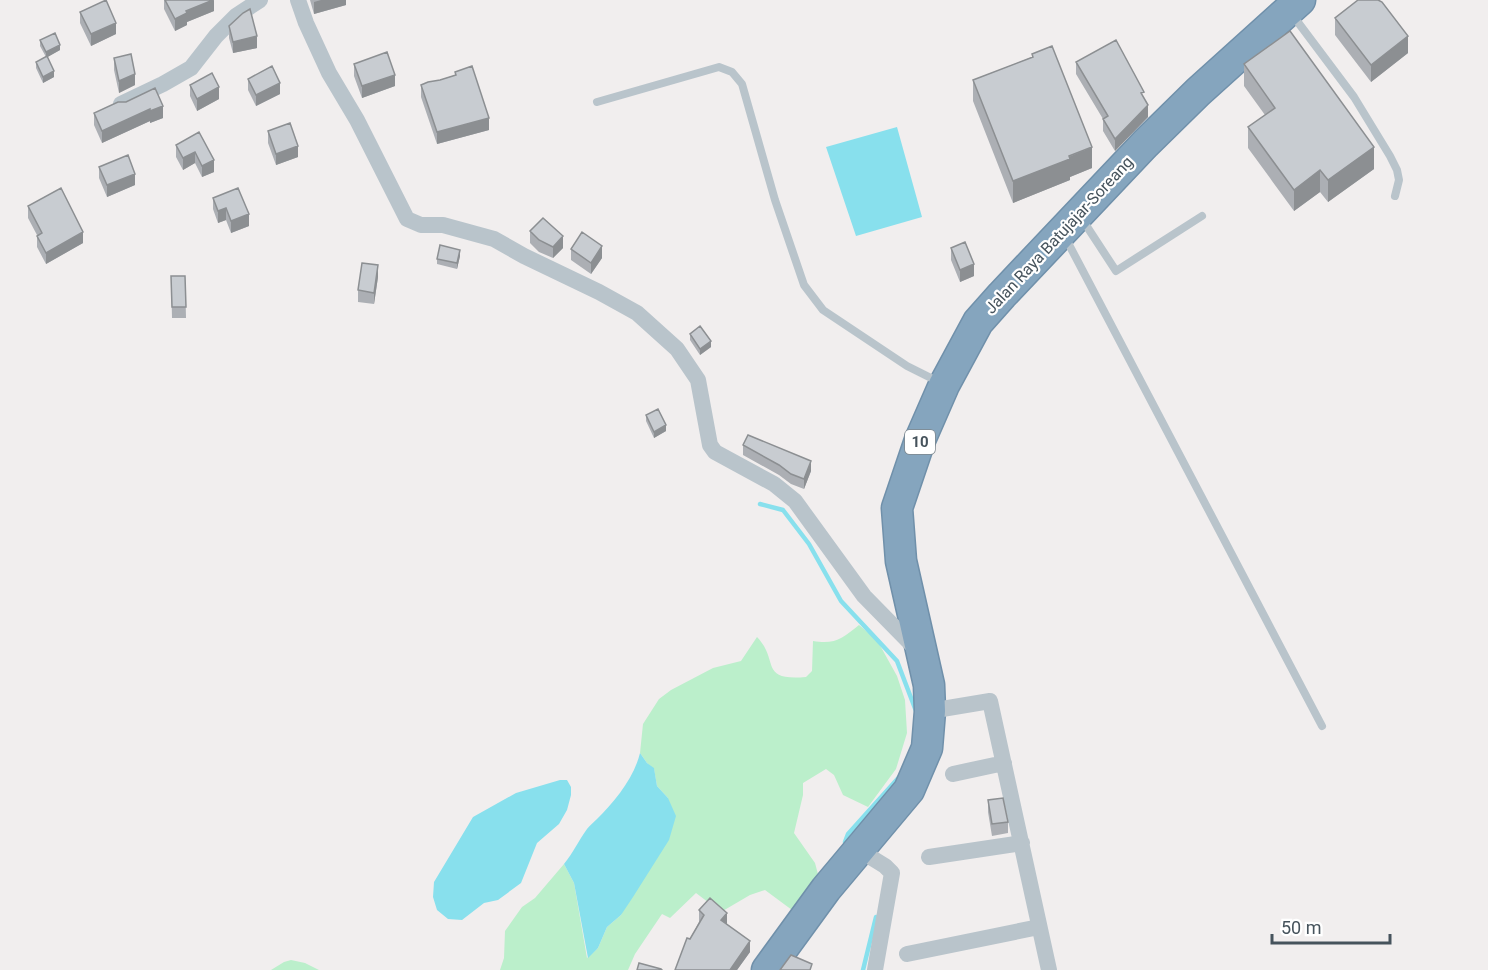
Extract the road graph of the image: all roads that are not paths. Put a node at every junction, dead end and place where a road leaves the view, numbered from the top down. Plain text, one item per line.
1 (260, 0) edge
2 (298, 0) edge
3 (1295, 5) edge
4 (597, 102) dead end
5 (121, 104) edge
6 (1395, 195) dead end
7 (1202, 216) dead end
8 (1070, 223) junction
9 (944, 385) junction
10 (922, 655) junction
11 (930, 711) junction
12 (1322, 726) dead end
13 (1004, 763) junction
14 (953, 774) dead end
15 (1022, 843) junction
16 (863, 844) junction
17 (929, 856) dead end
18 (1039, 927) junction
19 (907, 954) dead end
20 (767, 970) edge
21 (874, 970) edge
22 (1049, 970) edge

1 - 5 street
2 - 10 street
3 - 6 lane
3 - 8 highway, Jalan Raya Batujajar-Soreang / 10
4 - 9 lane
7 - 8 lane
8 - 9 highway, Jalan Raya Batujajar-Soreang / 10
8 - 12 lane
9 - 10 highway, Jalan Raya Batujajar-Soreang / 10
10 - 11 highway, Jalan Raya Batujajar-Soreang / 10
11 - 13 street
11 - 16 highway, Jalan Raya Batujajar-Soreang / 10
13 - 14 street
13 - 15 street
15 - 17 street
15 - 18 street
16 - 20 highway, Jalan Raya Batujajar-Soreang / 10
16 - 21 street
18 - 19 street
18 - 22 street

